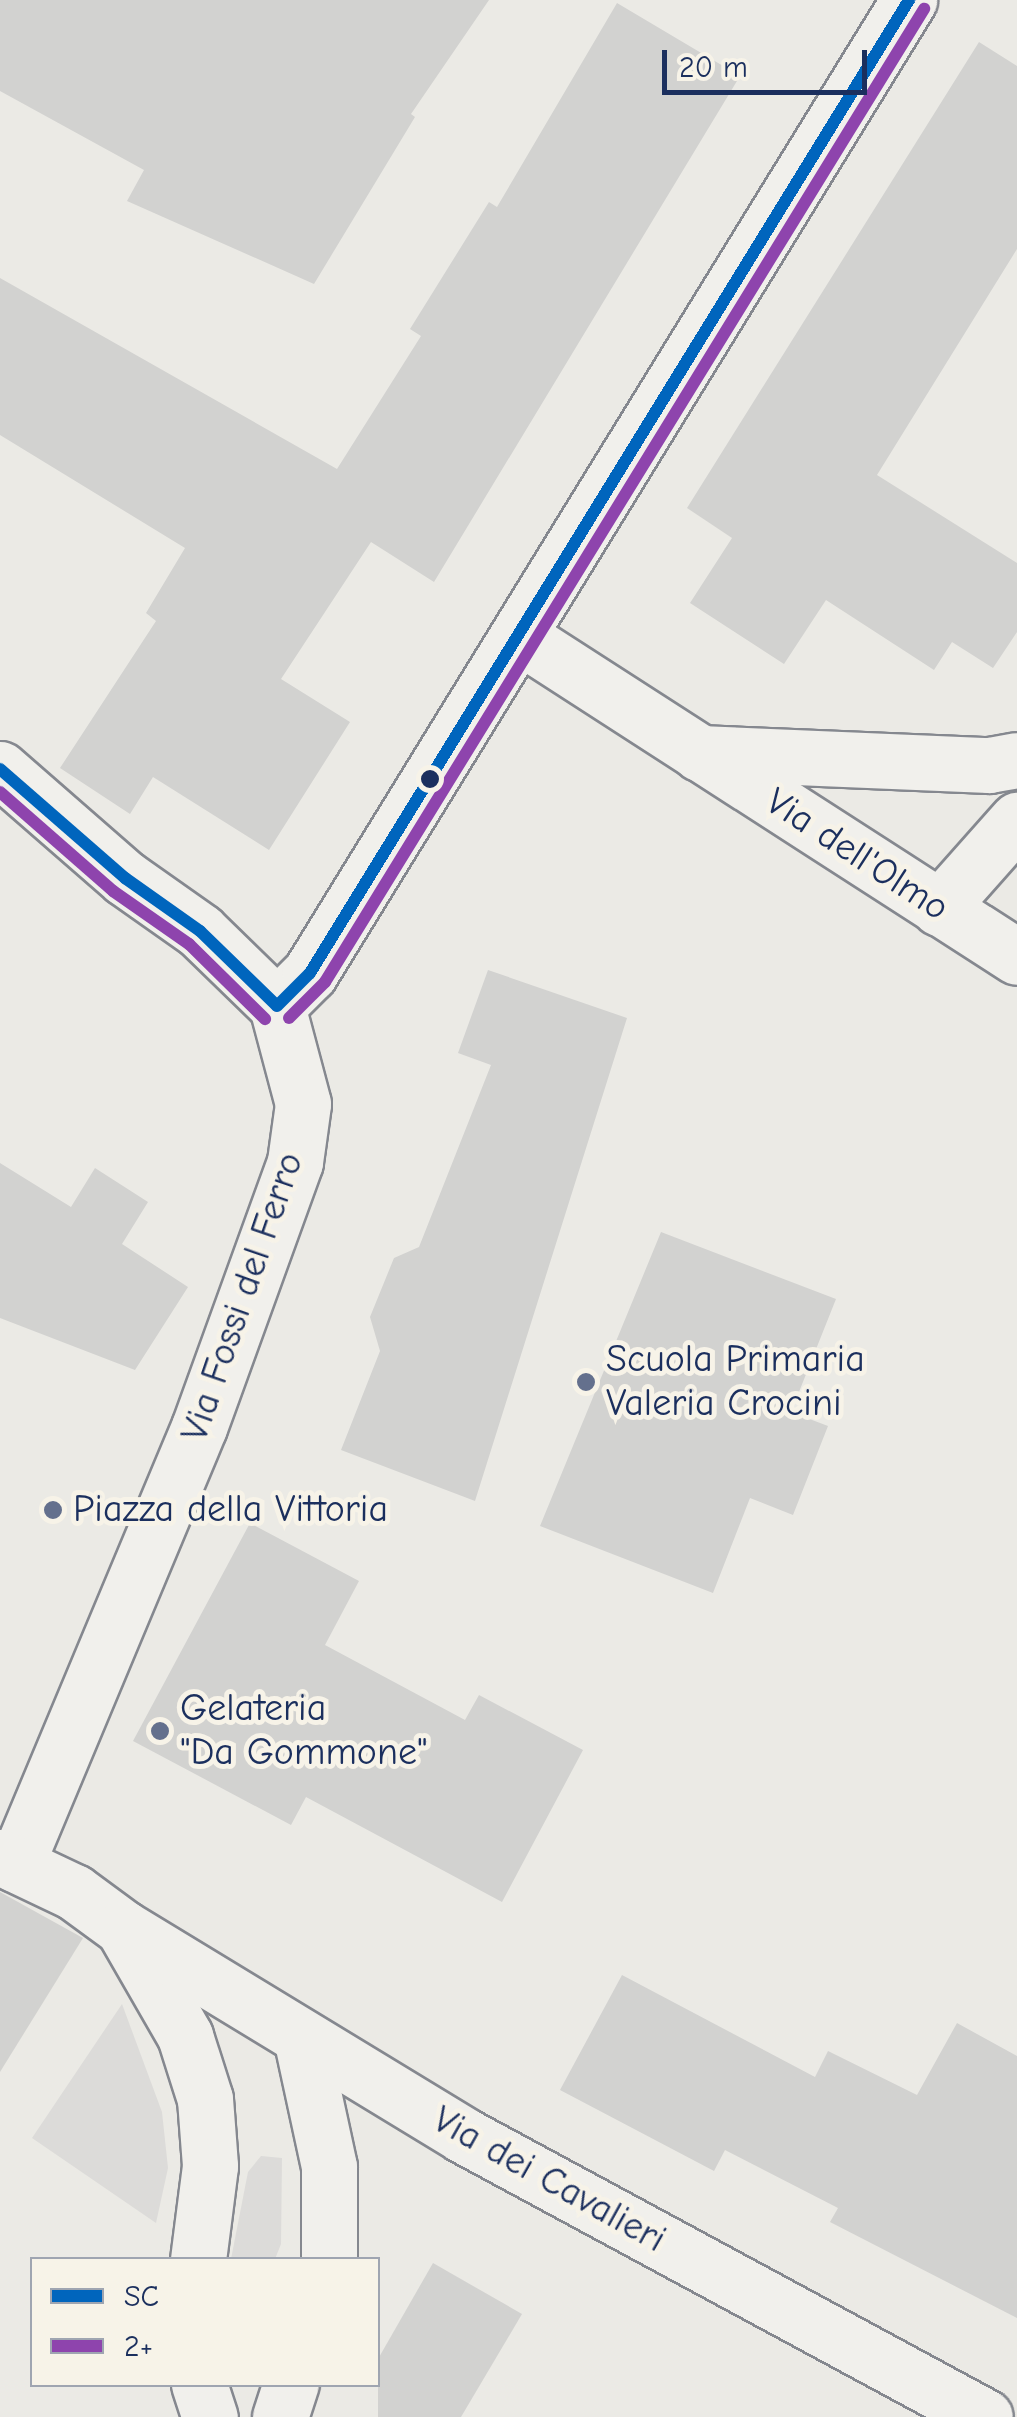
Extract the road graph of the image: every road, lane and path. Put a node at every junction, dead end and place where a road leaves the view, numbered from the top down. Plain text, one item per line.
1 (909, 0) edge
2 (519, 636) junction
3 (696, 753) junction
4 (1017, 760) edge
5 (0, 770) edge
6 (1017, 820) edge
7 (939, 908) junction
8 (1017, 957) edge
9 (277, 1006) junction
10 (8, 1860) edge
11 (123, 1928) junction
12 (301, 2037) junction
13 (198, 2257) edge
14 (329, 2257) edge
15 (200, 2387) edge
16 (290, 2387) edge
17 (210, 2417) edge
18 (280, 2417) edge
19 (985, 2417) edge

1 - 2 street
2 - 3 street, Via dell'Olmo
2 - 9 street
3 - 4 street
3 - 7 street, Via dell'Olmo
5 - 9 street
6 - 7 street
7 - 8 street, Via dell'Olmo
9 - 10 street, Via Fossi del Ferro
10 - 11 street, Via dei Cavalieri
11 - 12 street, Via dei Cavalieri
11 - 13 street
12 - 14 street
12 - 19 street, Via dei Cavalieri
15 - 17 street
16 - 18 street

